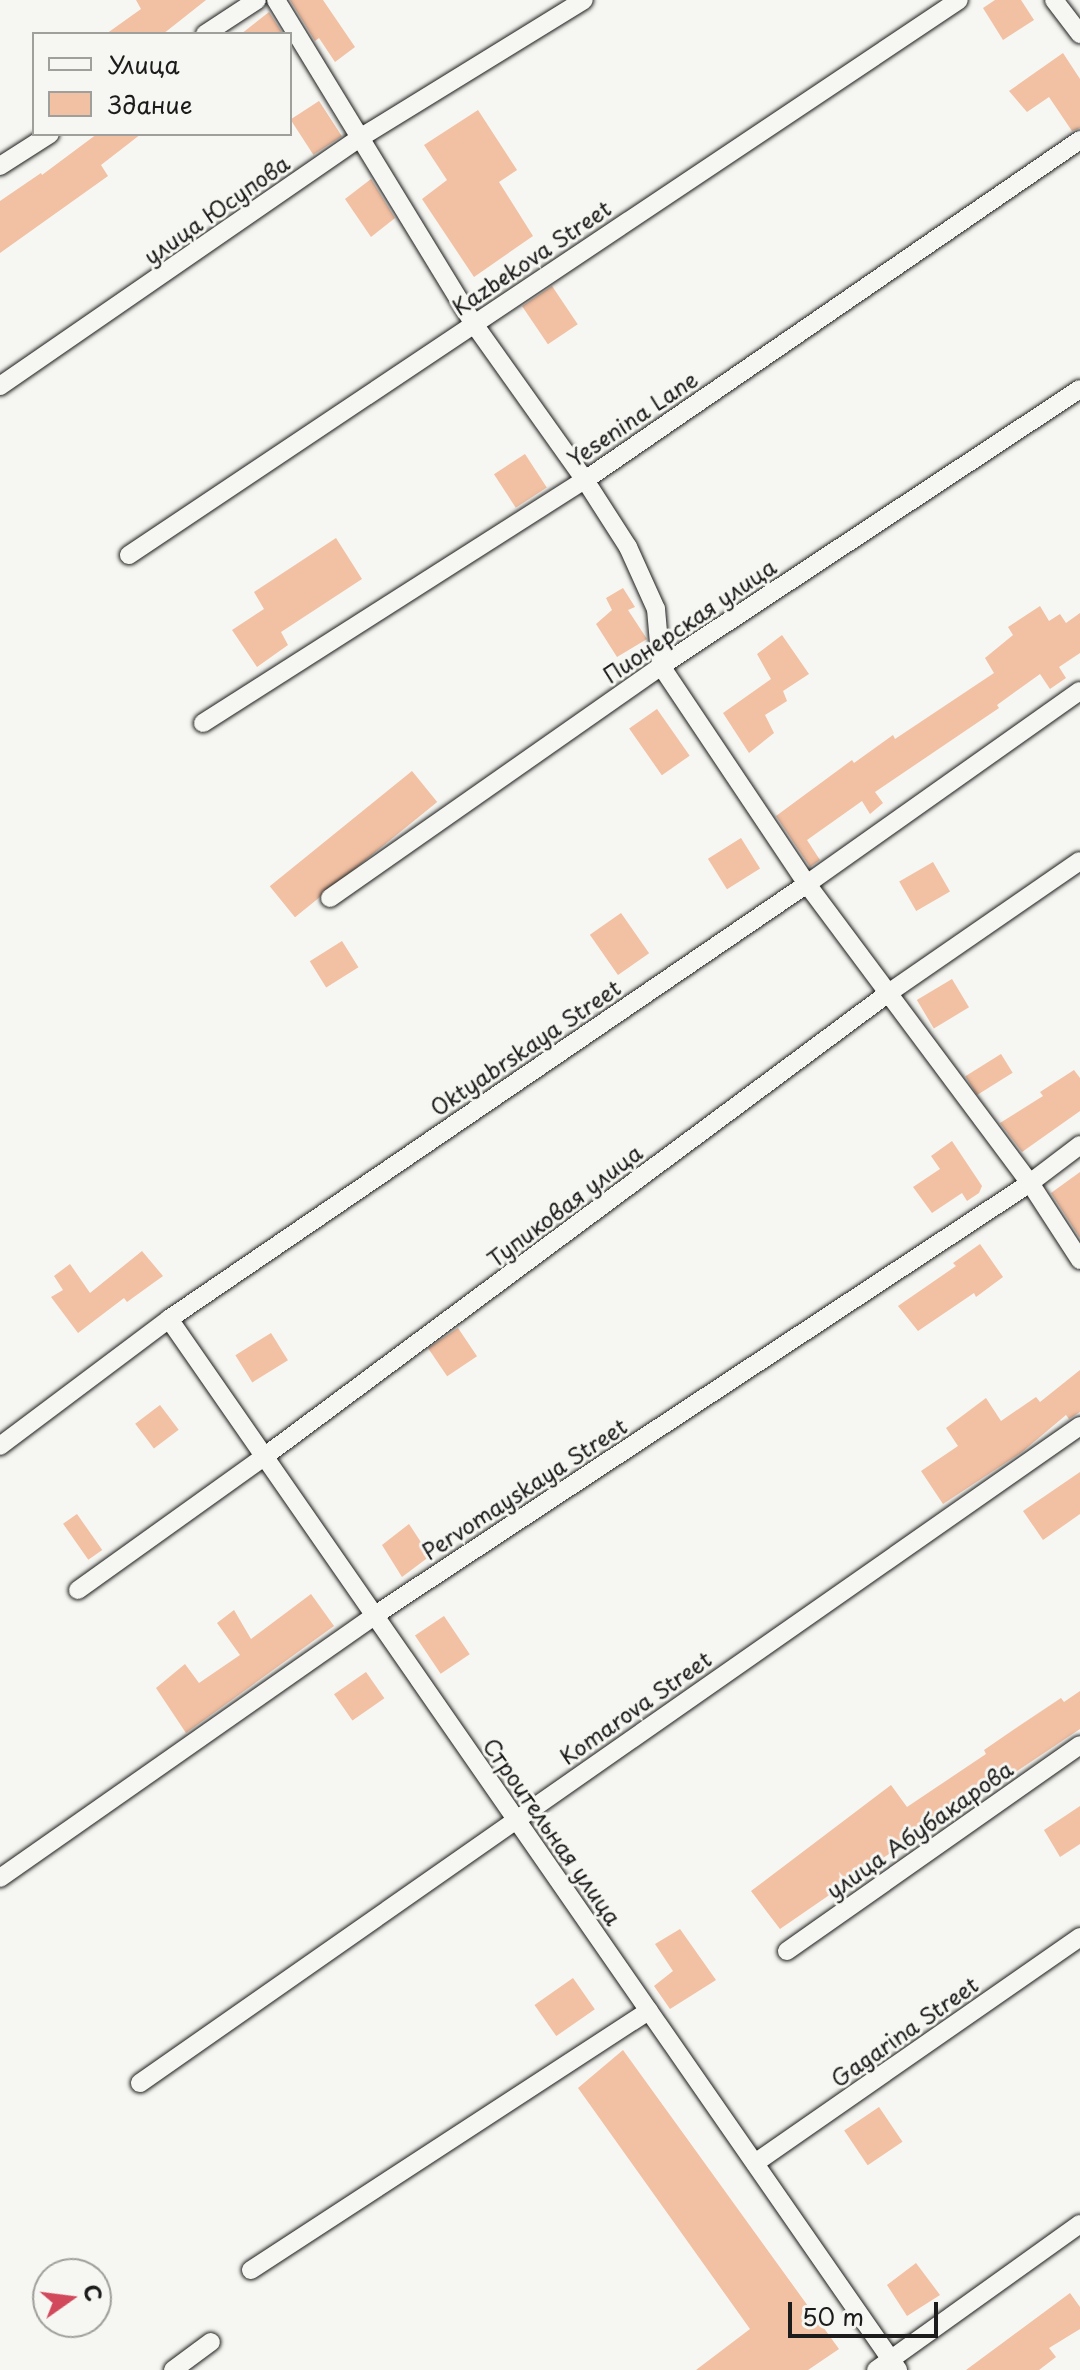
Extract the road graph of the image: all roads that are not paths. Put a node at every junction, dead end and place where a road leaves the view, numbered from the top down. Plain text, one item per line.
1 (257, 0) edge
2 (276, 0) edge
3 (584, 0) edge
4 (959, 0) edge
5 (1054, 0) edge
6 (208, 32) edge
7 (1080, 34) edge
8 (47, 136) edge
9 (363, 136) junction
10 (1080, 140) edge
11 (0, 166) edge
12 (474, 324) junction
13 (0, 386) edge
14 (1080, 389) edge
15 (585, 480) junction
16 (129, 555) dead end
17 (661, 666) junction
18 (1080, 691) edge
19 (203, 723) dead end
20 (1080, 861) edge
21 (807, 884) junction
22 (330, 898) dead end
23 (887, 994) junction
24 (1080, 1145) edge
25 (1030, 1183) junction
26 (1080, 1260) edge
27 (169, 1319) junction
28 (1080, 1426) edge
29 (0, 1446) edge
30 (265, 1456) junction
31 (78, 1590) dead end
32 (375, 1615) junction
33 (1080, 1745) edge
34 (516, 1820) junction
35 (0, 1878) edge
36 (1080, 1937) edge
37 (787, 1951) dead end
38 (649, 2011) junction
39 (140, 2083) dead end
40 (755, 2163) junction
41 (1080, 2224) edge
42 (251, 2270) dead end
43 (211, 2342) dead end
44 (888, 2367) edge
45 (173, 2370) edge

1 - 6 street
2 - 9 street
3 - 9 street, улица Юсупова
4 - 12 street, Kazbekova Street
5 - 7 street
8 - 11 street
9 - 12 street
9 - 13 street, улица Юсупова
10 - 15 street, Yesenina Lane
12 - 15 street
12 - 16 street, Kazbekova Street
14 - 17 street, Пионерская улица
15 - 17 street
15 - 19 street, Yesenina Lane
17 - 21 street
17 - 22 street, Пионерская улица
18 - 21 street, Oktyabrskaya Street
20 - 23 street, Тупиковая улица
21 - 23 street
21 - 27 street, Oktyabrskaya Street
23 - 25 street
23 - 30 street, Тупиковая улица
24 - 25 street, Pervomayskaya Street
25 - 26 street
25 - 32 street, Pervomayskaya Street
27 - 29 street, Oktyabrskaya Street
27 - 30 street, Строительная улица
28 - 34 street, Komarova Street
30 - 31 street, Тупиковая улица
30 - 32 street, Строительная улица
32 - 34 street, Строительная улица
32 - 35 street, Pervomayskaya Street
33 - 37 street, улица Абубакарова
34 - 38 street, Строительная улица
34 - 39 street, Komarova Street
36 - 40 street, Gagarina Street
38 - 40 street, Строительная улица
38 - 42 street
40 - 44 street, Строительная улица
41 - 44 street
43 - 45 street

